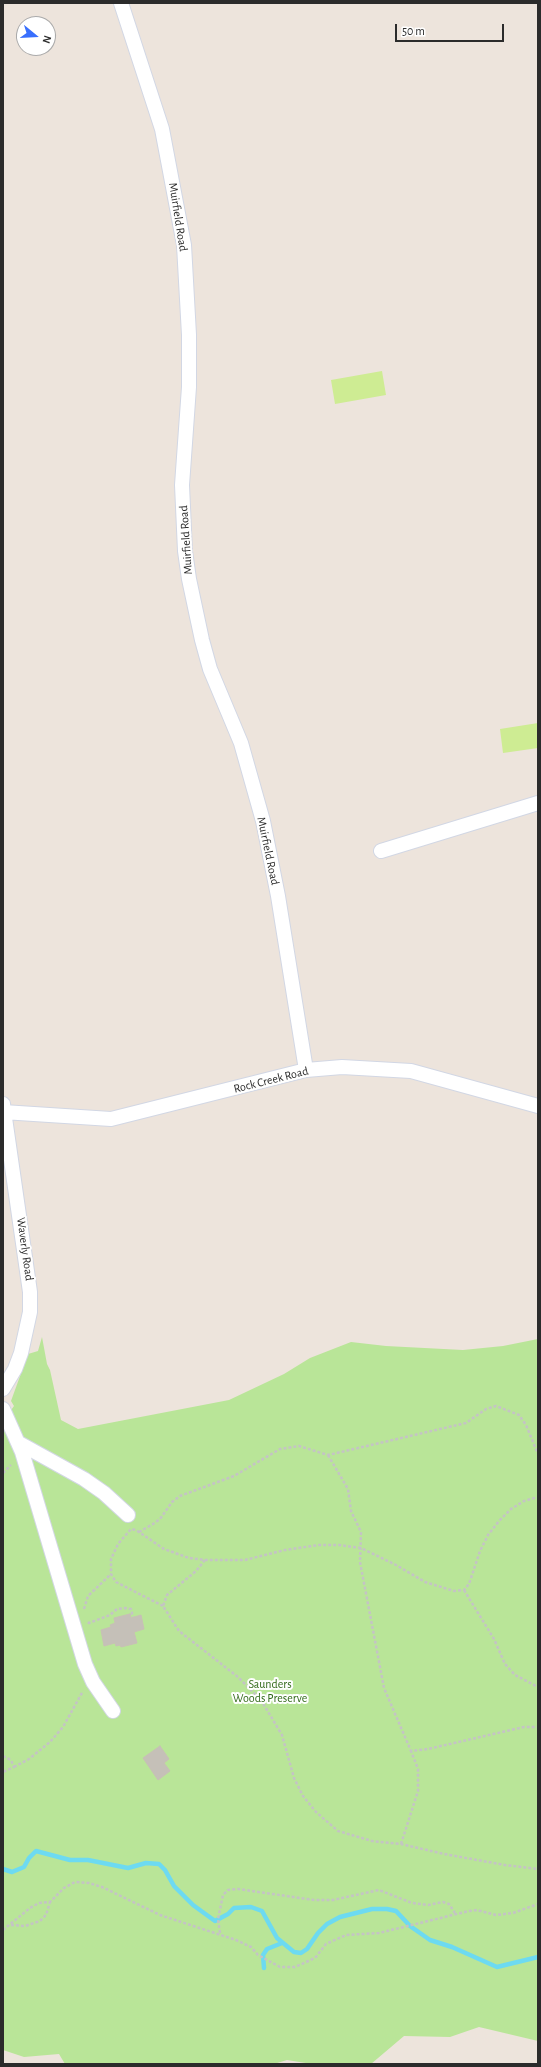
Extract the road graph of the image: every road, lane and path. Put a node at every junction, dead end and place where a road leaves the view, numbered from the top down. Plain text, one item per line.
1 (121, 3) edge
2 (538, 803) edge
3 (381, 851) dead end
4 (306, 1070) junction
5 (538, 1106) edge
6 (3, 1109) edge
7 (3, 1389) edge
8 (3, 1409) edge
9 (19, 1443) junction
10 (538, 1454) edge
11 (328, 1455) junction
12 (538, 1497) edge
13 (128, 1515) dead end
14 (138, 1532) junction
15 (361, 1548) junction
16 (205, 1560) junction
17 (111, 1574) junction
18 (464, 1590) junction
19 (163, 1606) junction
20 (83, 1615) dead end
21 (134, 1617) dead end
22 (85, 1620) dead end
23 (93, 1682) junction
24 (538, 1687) edge
25 (113, 1711) dead end
26 (538, 1727) edge
27 (411, 1751) junction
28 (3, 1756) edge
29 (14, 1767) junction
30 (3, 1772) edge
31 (401, 1844) junction
32 (538, 1869) edge
33 (50, 1902) junction
34 (538, 1904) edge
35 (456, 1913) junction
36 (10, 1924) junction
37 (3, 1930) edge
38 (220, 1933) junction

1 - 4 street, Muirfield Road
2 - 3 street
4 - 5 street, Rock Creek Road
4 - 6 street, Rock Creek Road
6 - 7 street, Waverly Road
8 - 9 street
9 - 13 street
9 - 23 street
10 - 11 path
11 - 14 path
11 - 15 path
12 - 18 path
14 - 16 path
14 - 17 path
15 - 16 path
15 - 18 path
15 - 27 path
16 - 19 path
17 - 19 path
17 - 20 path
18 - 24 path
19 - 31 path
21 - 22 path
23 - 25 street
23 - 29 path
26 - 27 path
27 - 31 path
28 - 29 path
29 - 30 path
31 - 32 path
33 - 36 path
33 - 36 path
33 - 38 path
34 - 35 path
35 - 38 path
35 - 38 path
36 - 37 path

